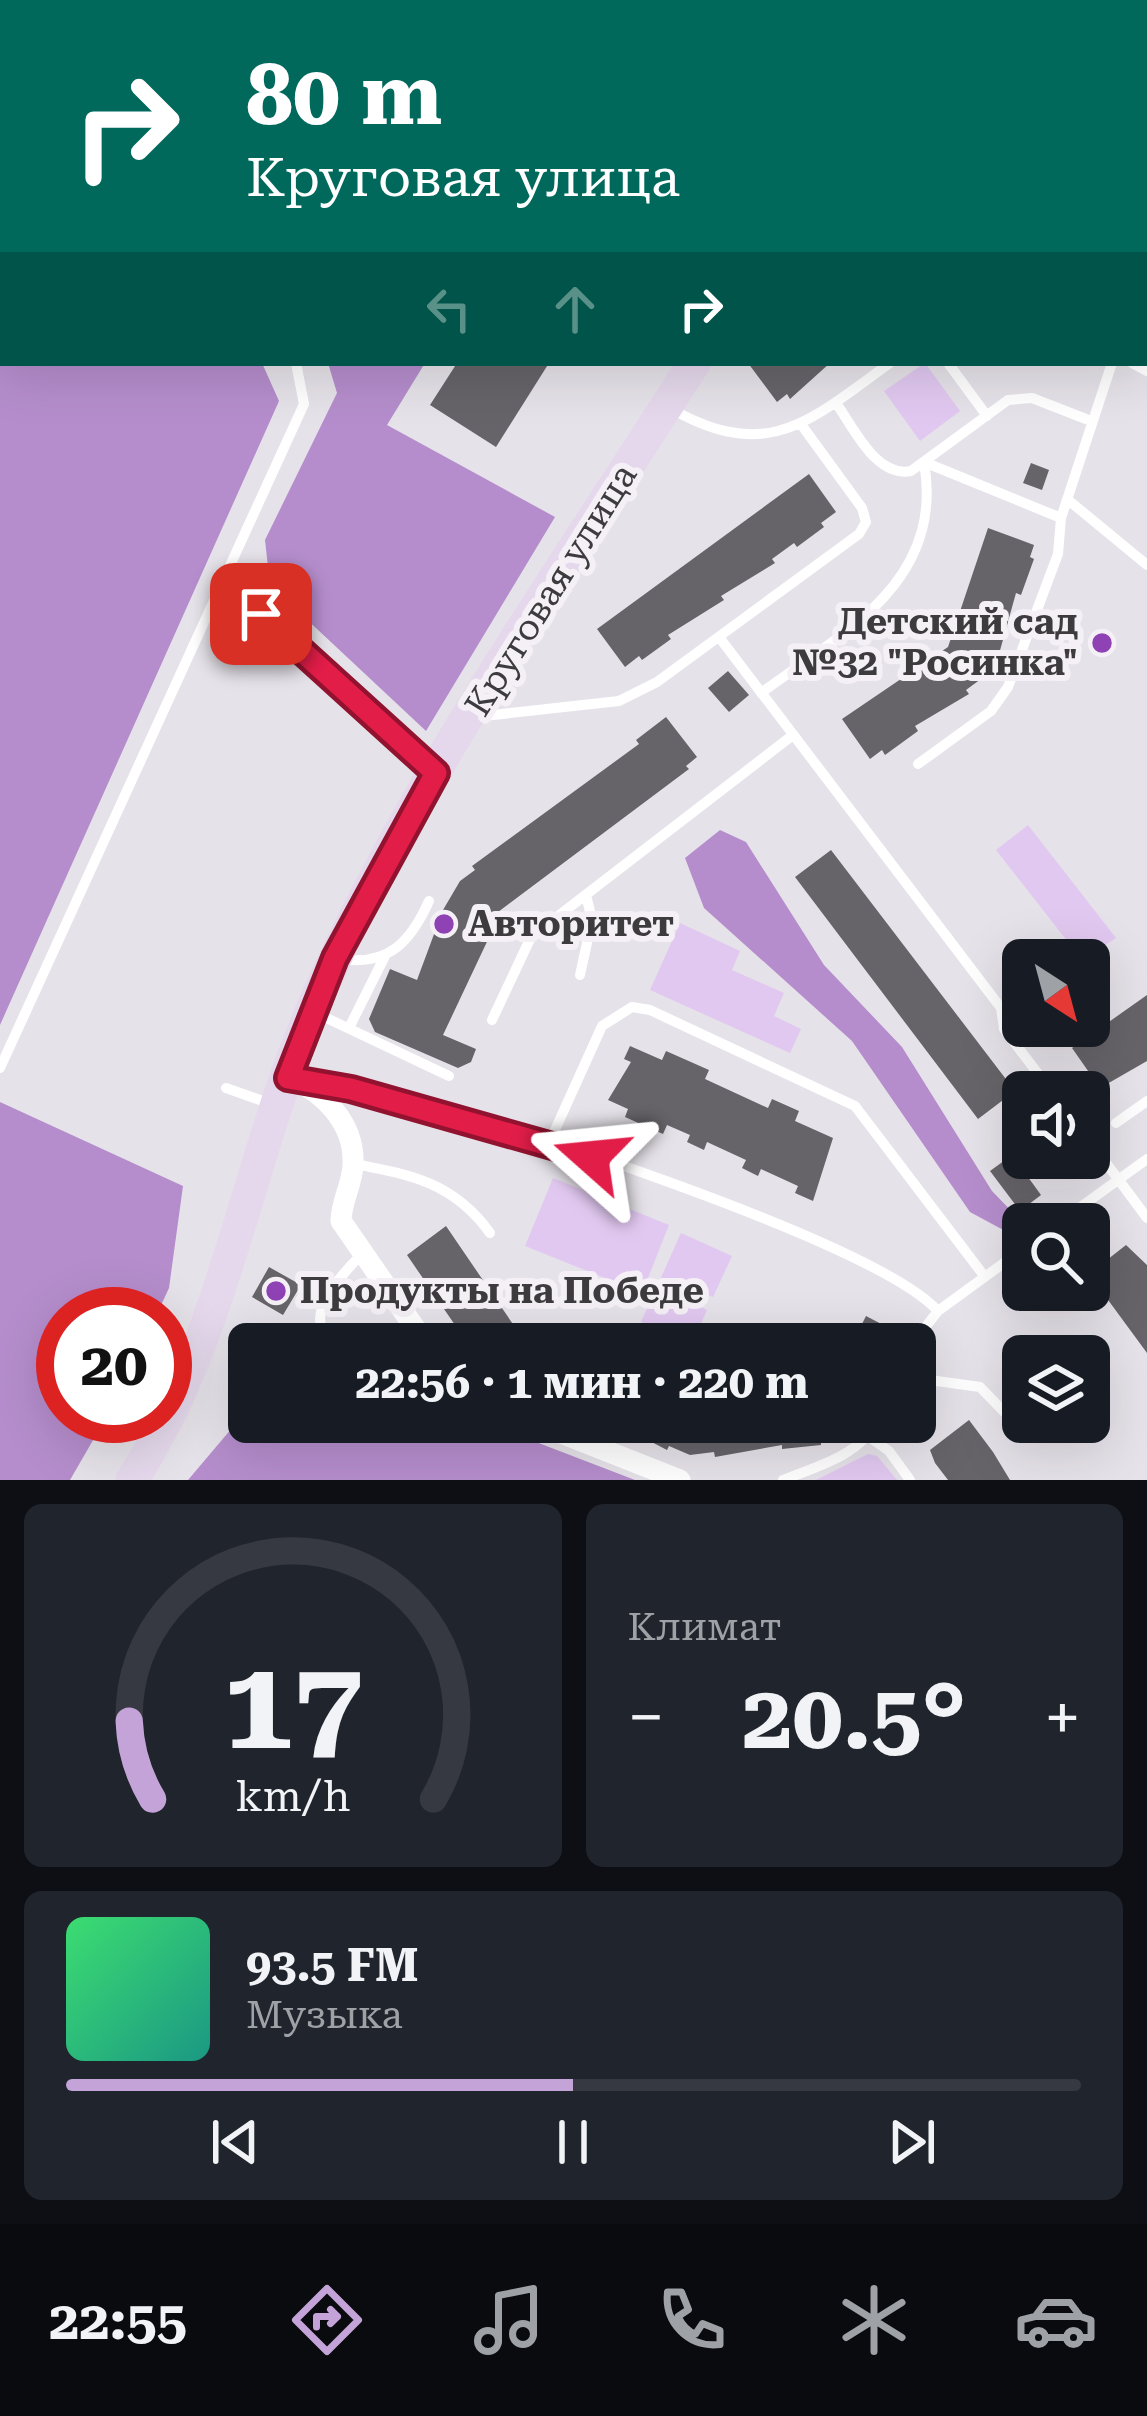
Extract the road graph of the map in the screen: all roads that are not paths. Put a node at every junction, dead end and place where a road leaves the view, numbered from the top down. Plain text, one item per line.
1 (297, 366) edge
2 (692, 366) edge
3 (886, 366) edge
4 (950, 366) edge
5 (1111, 366) edge
6 (836, 403) junction
7 (667, 406) junction
8 (987, 416) junction
9 (1090, 421) junction
10 (803, 427) junction
11 (924, 462) junction
12 (1067, 499) junction
13 (1061, 518) junction
14 (1147, 565) edge
15 (226, 583) junction
16 (719, 637) junction
17 (761, 693) junction
18 (471, 717) junction
19 (793, 735) junction
20 (918, 764) dead end
21 (436, 773) junction
22 (586, 895) junction
23 (429, 901) dead end
24 (385, 956) junction
25 (335, 958) junction
26 (580, 974) dead end
27 (311, 1011) junction
28 (492, 1020) dead end
29 (350, 1028) junction
30 (0, 1068) edge
31 (1036, 1071) edge
32 (449, 1076) dead end
33 (226, 1088) dead end
34 (292, 1090) junction
35 (1147, 1101) edge
36 (1115, 1123) dead end
37 (550, 1141) junction
38 (1147, 1159) edge
39 (354, 1164) junction
40 (1110, 1167) edge
41 (1119, 1179) junction
42 (1086, 1203) edge
43 (1147, 1217) edge
44 (490, 1233) dead end
45 (362, 1256) junction
46 (1002, 1264) edge
47 (985, 1277) junction
48 (938, 1311) junction
49 (320, 1323) edge
50 (411, 1323) edge
51 (929, 1323) edge
52 (936, 1381) edge
53 (1002, 1410) edge
54 (586, 1443) edge
55 (856, 1443) edge
56 (877, 1443) edge
57 (132, 1480) edge
58 (680, 1480) edge
59 (783, 1480) edge
60 (910, 1480) edge

1 - 15 lane
2 - 7 street, Круговая улица
3 - 6 lane
4 - 8 lane
5 - 9 lane
6 - 10 lane
6 - 11 lane
7 - 10 lane
7 - 18 street, Круговая улица
8 - 9 lane
8 - 11 lane
9 - 12 lane
10 - 16 lane
11 - 13 lane
11 - 17 lane
12 - 13 lane
12 - 14 lane
13 - 20 lane
15 - 21 lane
15 - 30 lane
16 - 17 lane
16 - 18 lane
17 - 19 lane
18 - 21 street, Круговая улица
19 - 22 lane
19 - 31 lane
21 - 25 street, Круговая улица
22 - 26 lane
22 - 28 lane
23 - 24 lane
24 - 25 lane
24 - 29 lane
25 - 27 street, Круговая улица
27 - 29 lane
27 - 34 street, Круговая улица
29 - 32 lane
33 - 34 lane
34 - 37 lane
34 - 39 street
34 - 57 street, Круговая улица
35 - 36 lane
37 - 47 lane
37 - 48 lane
38 - 41 lane
39 - 44 lane
39 - 45 street
40 - 41 lane
41 - 42 lane
41 - 43 lane
45 - 49 lane
45 - 50 street
46 - 47 lane
47 - 48 lane
48 - 51 lane
52 - 53 lane
54 - 58 street
55 - 59 lane
56 - 60 lane

